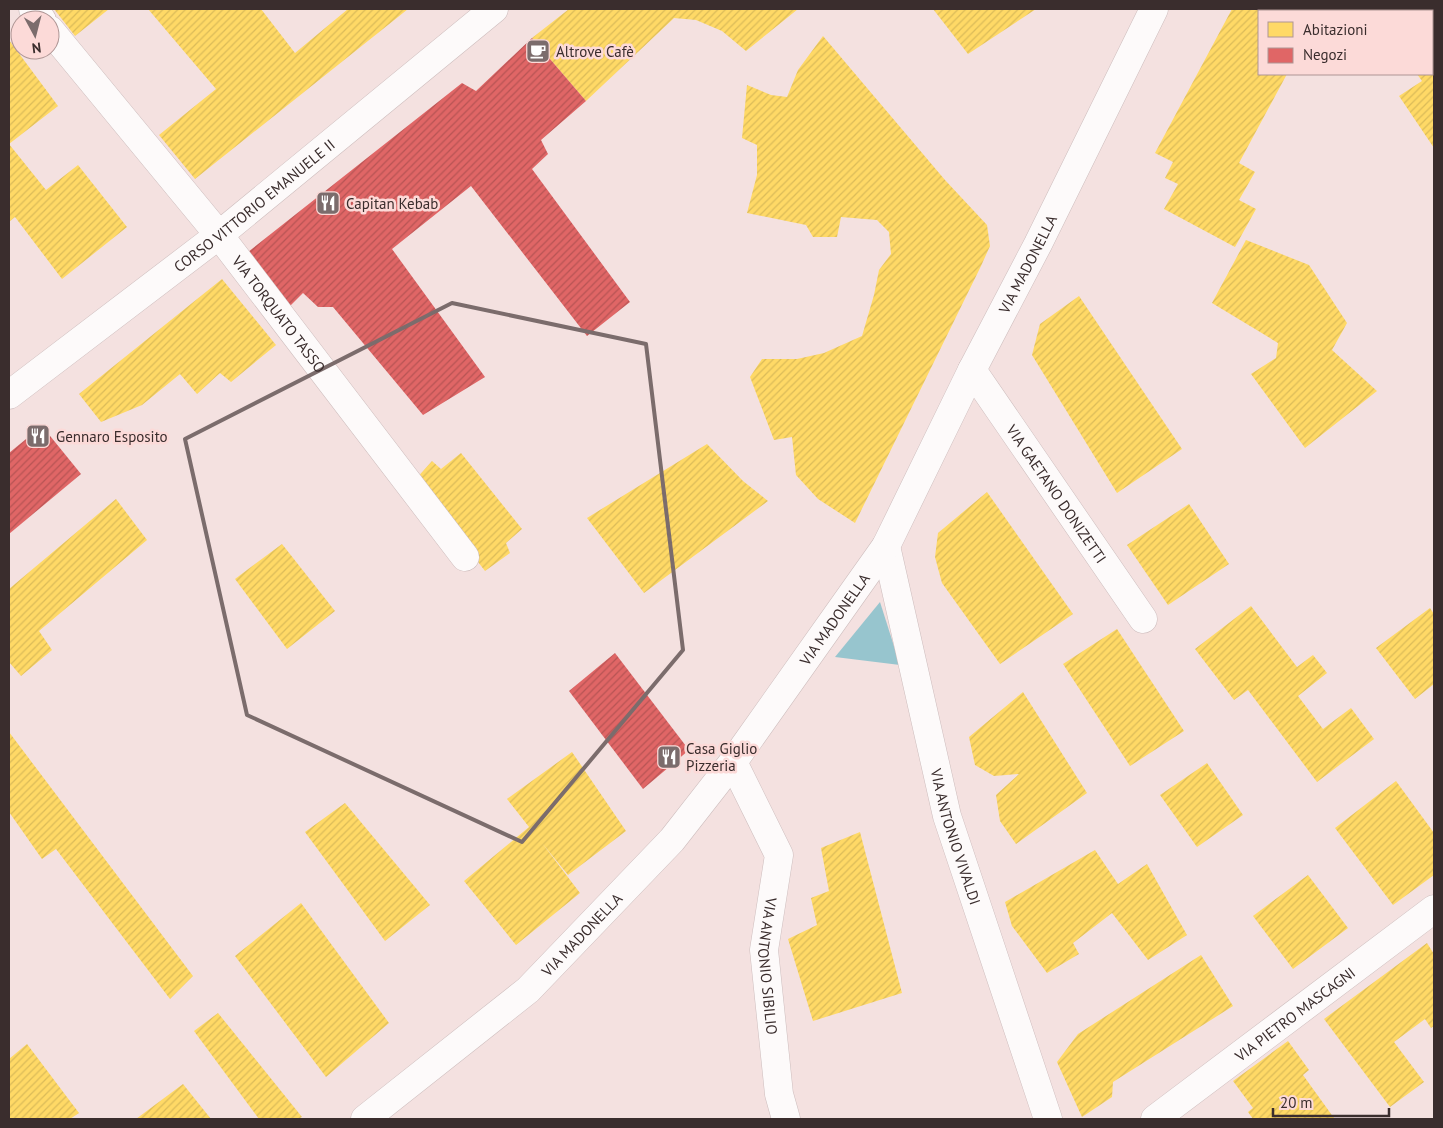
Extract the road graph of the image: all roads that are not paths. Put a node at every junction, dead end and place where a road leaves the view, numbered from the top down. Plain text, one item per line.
1 (494, 9) edge
2 (1154, 9) edge
3 (60, 42) edge
4 (219, 235) junction
5 (972, 370) junction
6 (9, 395) edge
7 (886, 546) junction
8 (465, 557) dead end
9 (1142, 619) dead end
10 (733, 762) junction
11 (1434, 909) edge
12 (366, 1119) edge
13 (786, 1119) edge
14 (1048, 1119) edge
15 (1155, 1119) edge

1 - 4 street, CORSO VITTORIO EMANUELE II
2 - 5 street, VIA MADONELLA
3 - 4 street, VIA TORQUATO TASSO
4 - 6 street, CORSO VITTORIO EMANUELE II
4 - 8 street, VIA TORQUATO TASSO
5 - 7 street, VIA MADONELLA
5 - 9 street, VIA GAETANO DONIZETTI
7 - 10 street, VIA MADONELLA
7 - 14 street, VIA ANTONIO VIVALDI
10 - 12 street, VIA MADONELLA
10 - 13 street, VIA ANTONIO SIBILIO
11 - 15 street, VIA PIETRO MASCAGNI

